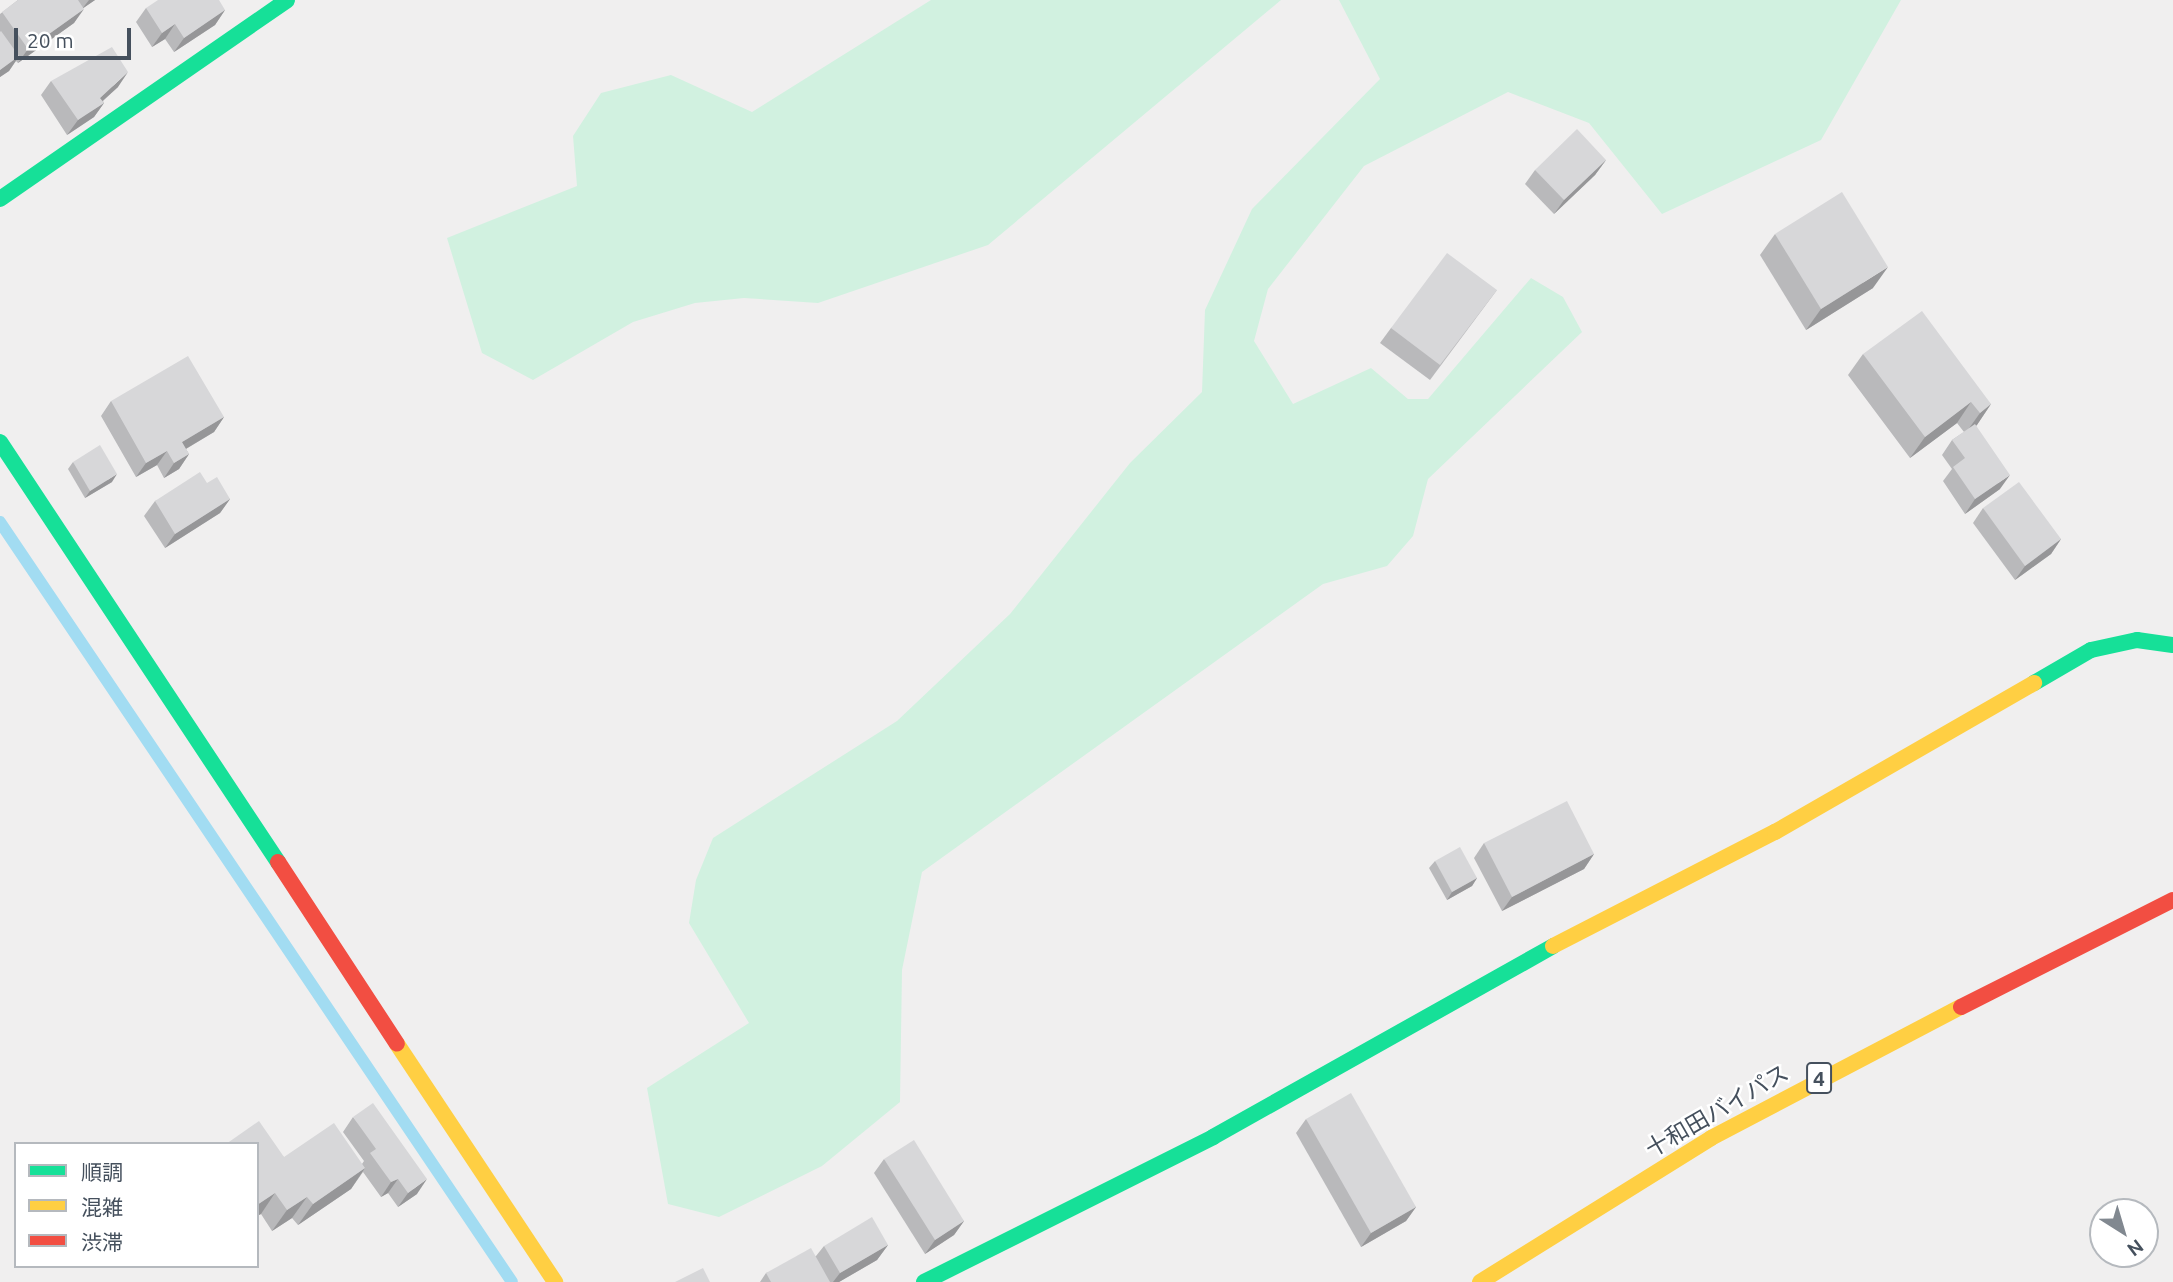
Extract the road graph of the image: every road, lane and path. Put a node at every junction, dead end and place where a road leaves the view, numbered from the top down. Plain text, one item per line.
1 (287, 0) edge
2 (0, 199) edge
3 (0, 442) edge
4 (2173, 645) edge
5 (2173, 900) edge
6 (555, 1282) edge
7 (924, 1282) edge
8 (1480, 1282) edge

1 - 2 main road
3 - 6 main road
4 - 7 main road
5 - 8 main road, 十和田バイパス / 4

